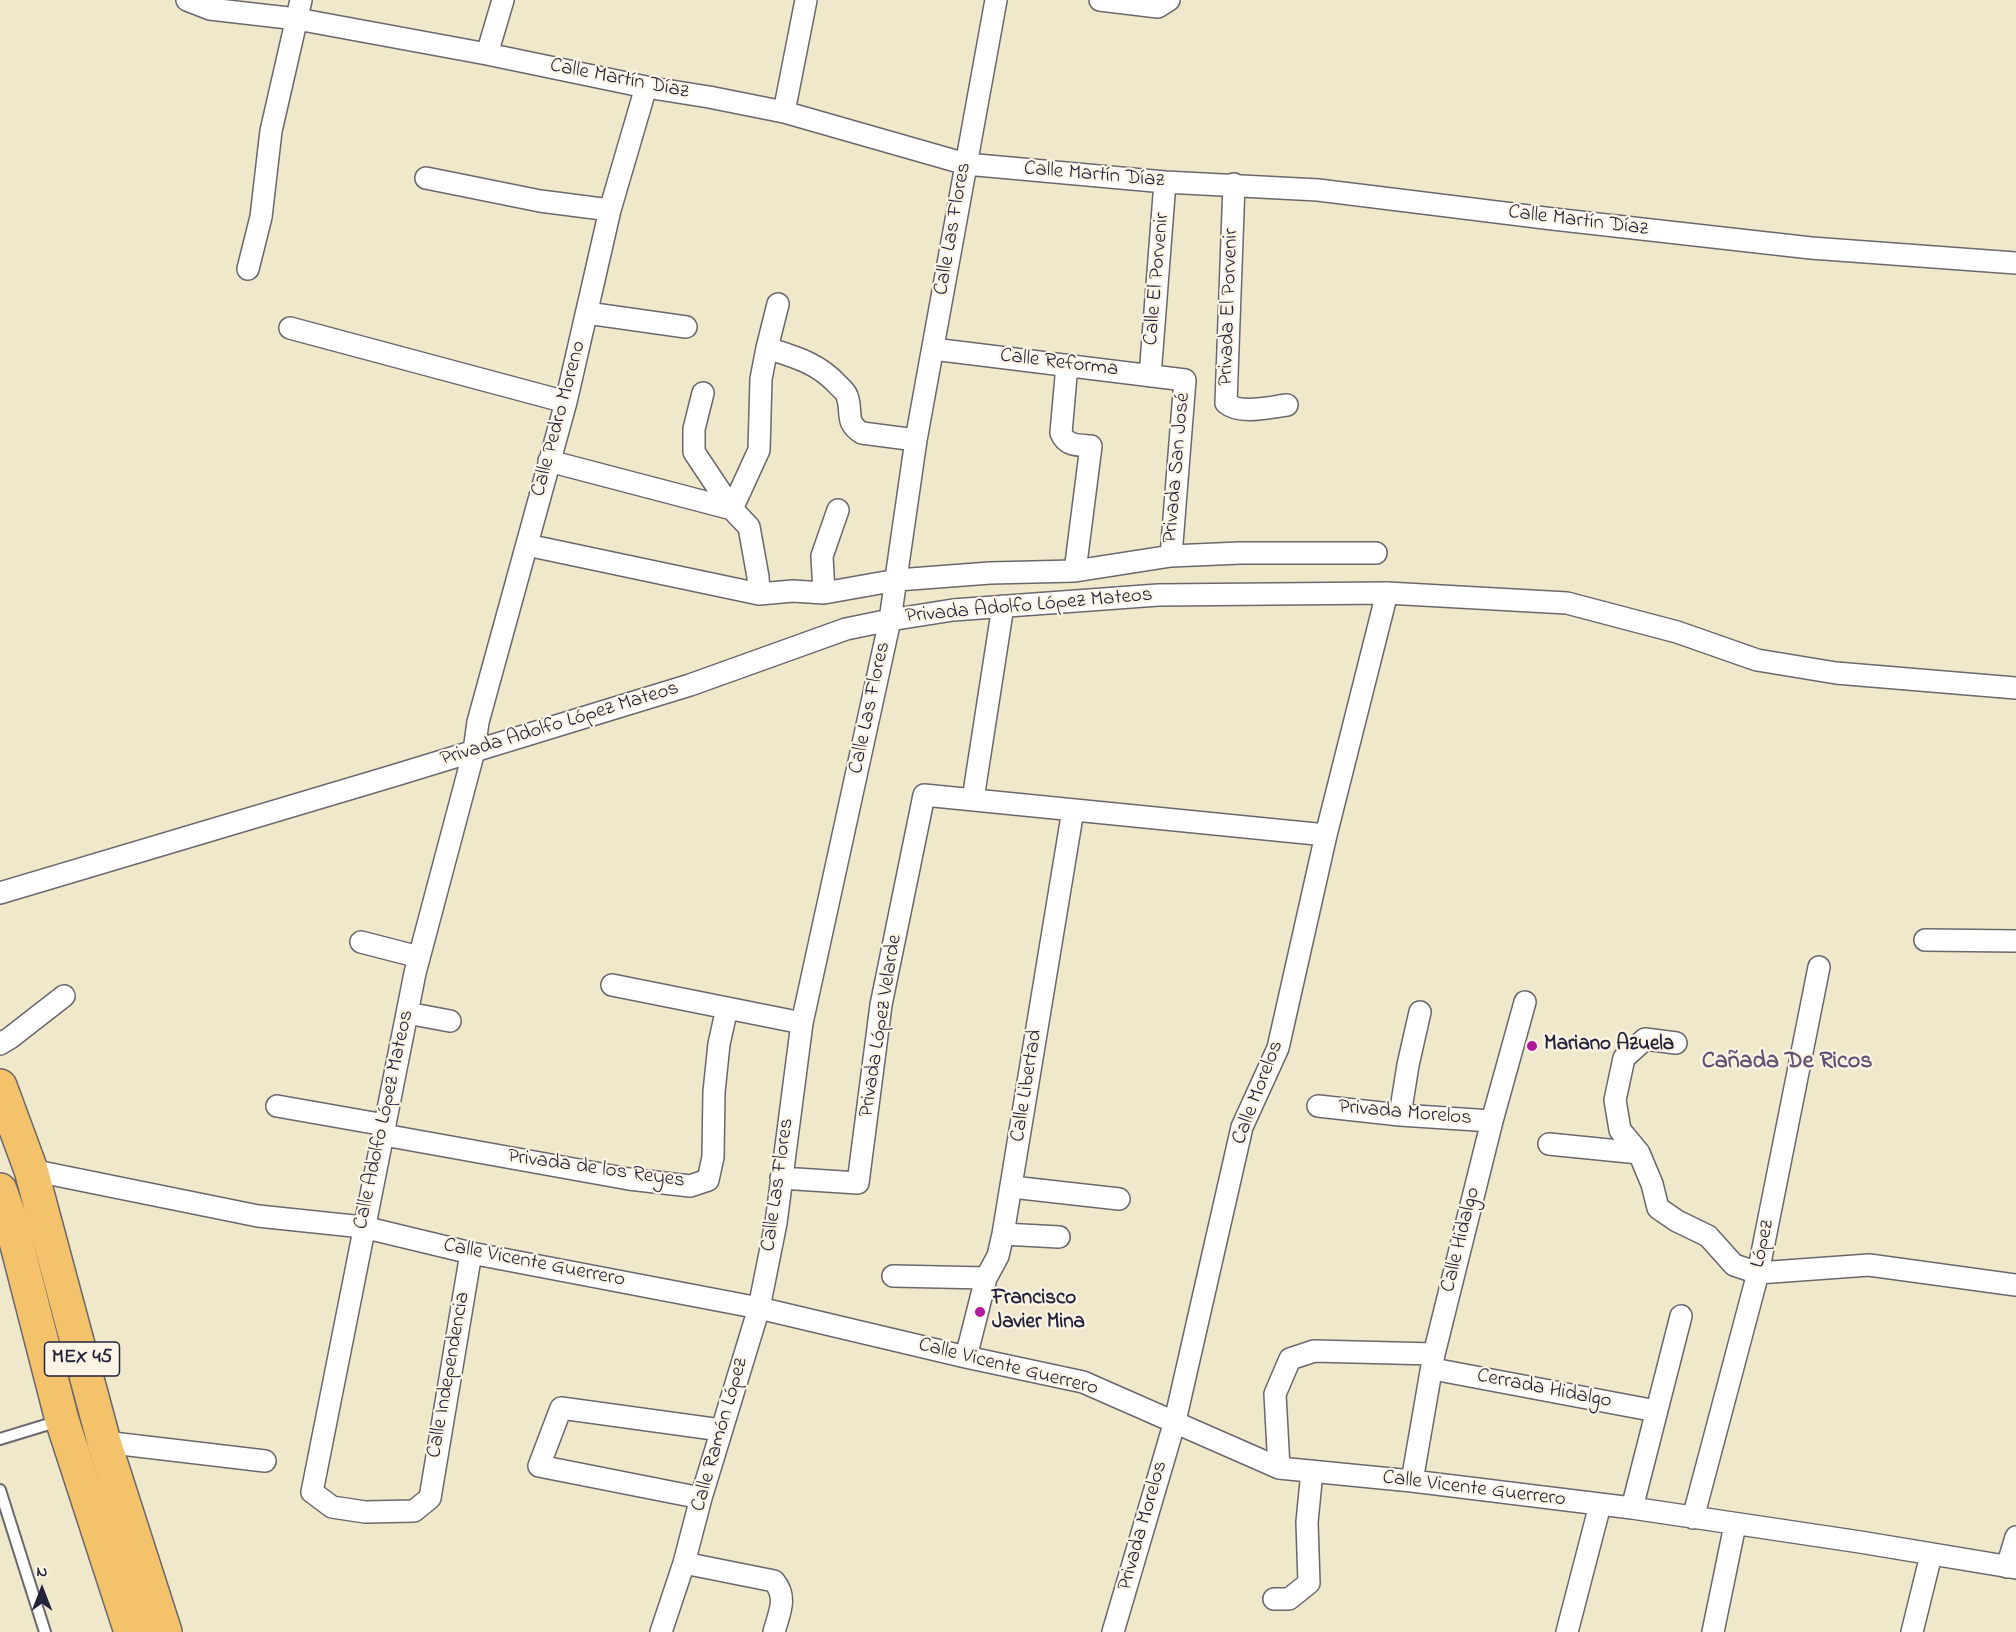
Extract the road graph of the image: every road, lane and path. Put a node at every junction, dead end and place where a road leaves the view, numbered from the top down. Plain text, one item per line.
1 (187, 0) edge
2 (502, 0) edge
3 (806, 0) edge
4 (996, 0) edge
5 (1100, 0) edge
6 (1169, 0) edge
7 (299, 10) edge
8 (487, 54) junction
9 (646, 87) junction
10 (783, 112) junction
11 (966, 164) junction
12 (426, 178) dead end
13 (1165, 182) junction
14 (1234, 184) junction
15 (610, 210) junction
16 (2016, 262) edge
17 (248, 269) dead end
18 (778, 303) dead end
19 (587, 313) junction
20 (686, 327) dead end
21 (290, 328) dead end
22 (767, 348) junction
23 (933, 349) junction
24 (1067, 365) junction
25 (1150, 376) junction
26 (1185, 380) joint
27 (703, 393) dead end
28 (566, 402) junction
29 (1287, 405) dead end
30 (916, 440) junction
31 (549, 461) junction
32 (732, 508) junction
33 (838, 510) dead end
34 (526, 545) junction
35 (1376, 553) dead end
36 (1171, 556) junction
37 (1075, 571) junction
38 (896, 583) junction
39 (824, 592) junction
40 (1387, 593) junction
41 (759, 594) junction
42 (1004, 606) junction
43 (891, 615) junction
44 (2016, 688) edge
45 (474, 751) junction
46 (973, 799) junction
47 (1073, 810) junction
48 (1326, 835) junction
49 (0, 893) edge
50 (1925, 940) dead end
51 (2016, 941) edge
52 (361, 942) dead end
53 (419, 957) junction
54 (1819, 968) dead end
55 (612, 985) dead end
56 (64, 996) dead end
57 (1525, 1002) dead end
58 (727, 1008) junction
59 (1420, 1012) dead end
60 (407, 1013) junction
61 (450, 1021) dead end
62 (802, 1023) junction
63 (1676, 1043) dead end
64 (0, 1044) edge
65 (0, 1086) edge
66 (277, 1106) dead end
67 (1318, 1106) dead end
68 (1400, 1115) junction
69 (1492, 1121) junction
70 (384, 1130) junction
71 (1549, 1144) dead end
72 (1639, 1153) junction
73 (31, 1170) junction
74 (781, 1178) junction
75 (1012, 1187) junction
76 (1119, 1199) dead end
77 (3, 1209) edge
78 (363, 1227) junction
79 (1003, 1234) junction
80 (1059, 1238) dead end
81 (471, 1253) junction
82 (1758, 1273) junction
83 (893, 1276) dead end
84 (986, 1278) junction
85 (2015, 1281) edge
86 (759, 1308) junction
87 (1681, 1316) dead end
88 (966, 1357) junction
89 (1433, 1361) junction
90 (1656, 1411) junction
91 (62, 1420) junction
92 (1175, 1421) junction
93 (722, 1430) junction
94 (0, 1439) edge
95 (104, 1442) junction
96 (265, 1461) dead end
97 (1279, 1468) junction
98 (1312, 1471) junction
99 (1412, 1481) junction
100 (0, 1490) edge
101 (430, 1498) joint
102 (701, 1498) junction
103 (1600, 1505) junction
104 (2, 1506) edge
105 (1632, 1508) junction
106 (1693, 1518) junction
107 (1735, 1525) junction
108 (2016, 1537) edge
109 (1930, 1555) junction
110 (684, 1563) junction
111 (2012, 1568) edge
112 (1274, 1599) dead end
113 (45, 1632) edge
114 (130, 1632) edge
115 (165, 1632) edge
116 (661, 1632) edge
117 (774, 1632) edge
118 (1113, 1632) edge
119 (1567, 1632) edge
120 (1713, 1632) edge
121 (1912, 1632) edge

1 - 7 street, Calle Martín Díaz
2 - 8 street
3 - 10 street
4 - 11 street, Calle Las Flores
5 - 6 street
7 - 8 street, Calle Martín Díaz
7 - 17 street
8 - 9 street, Calle Martín Díaz
9 - 10 street, Calle Martín Díaz
9 - 15 street, Calle Pedro Moreno
10 - 11 street, Calle Martín Díaz
11 - 13 street, Calle Martín Díaz
11 - 23 street, Calle Las Flores
12 - 15 street
13 - 14 street, Calle Martín Díaz
13 - 25 street, Calle El Porvenir
14 - 16 street, Calle Martín Díaz
14 - 29 street, Privada El Porvenir
15 - 19 street, Calle Pedro Moreno
18 - 22 street
19 - 20 street
19 - 28 street, Calle Pedro Moreno
21 - 28 street
22 - 30 street
22 - 32 street
23 - 24 street, Calle Reforma
23 - 30 street, Calle Las Flores
24 - 25 street, Calle Reforma
24 - 37 street
25 - 26 street, Calle Reforma
26 - 36 street, Privada San José
27 - 32 street
28 - 31 street, Calle Pedro Moreno
30 - 38 street, Calle Las Flores
31 - 32 street
31 - 34 street, Calle Pedro Moreno
32 - 41 street
33 - 39 street
34 - 41 street
34 - 45 street, Calle Pedro Moreno
35 - 36 street
36 - 37 street
37 - 38 street
38 - 39 street
38 - 43 street, Calle Las Flores
39 - 41 street
40 - 42 street, Privada Adolfo López Mateos
40 - 44 street, Privada Adolfo López Mateos
40 - 48 street, Calle Morelos
42 - 43 street, Privada Adolfo López Mateos
42 - 46 street
43 - 45 street, Privada Adolfo López Mateos
43 - 62 street, Calle Las Flores
45 - 49 street, Privada Adolfo López Mateos
45 - 53 street, Calle Adolfo López Mateos
46 - 47 street
46 - 74 street, Privada López Velarde
47 - 48 street
47 - 75 street, Calle Libertad
48 - 92 street, Calle Morelos
50 - 51 street
52 - 53 street
53 - 60 street, Calle Adolfo López Mateos
54 - 82 street, López
55 - 58 street
56 - 64 street
57 - 69 street, Calle Hidalgo
58 - 62 street
58 - 70 street, Privada de los Reyes
59 - 68 street
60 - 61 street
60 - 70 street, Calle Adolfo López Mateos
62 - 74 street, Calle Las Flores
63 - 72 street
65 - 73 main road, MEX 45
66 - 70 street
67 - 68 street, Privada Morelos
68 - 69 street, Privada Morelos
69 - 89 street, Calle Hidalgo
70 - 78 street, Calle Adolfo López Mateos
71 - 72 street
72 - 82 street
73 - 78 street, Calle Vicente Guerrero
73 - 95 main road, MEX 45
74 - 86 street, Calle Las Flores
75 - 76 street
75 - 79 street, Calle Libertad
77 - 91 main road, MEX 45
78 - 81 street, Calle Vicente Guerrero
78 - 101 street, Calle Adolfo López Mateos
79 - 80 street
79 - 84 street, Calle Libertad
81 - 86 street, Calle Vicente Guerrero
81 - 101 street, Calle Independencia
82 - 85 street
82 - 106 street, López
83 - 84 street
84 - 88 street, Calle Libertad
86 - 88 street, Calle Vicente Guerrero
86 - 93 street, Calle Ramón López
87 - 90 street
88 - 92 street, Calle Vicente Guerrero
89 - 90 street, Cerrada Hidalgo
89 - 97 street, Cerrada Hidalgo
89 - 99 street, Calle Hidalgo
90 - 105 street
91 - 94 lane
91 - 114 main road, MEX 45
92 - 97 street, Calle Vicente Guerrero
92 - 118 street, Privada Morelos
93 - 102 street, Calle Ramón López
93 - 102 street
95 - 96 street
95 - 115 main road, MEX 45
97 - 98 street, Calle Vicente Guerrero
98 - 99 street, Calle Vicente Guerrero
98 - 112 street
99 - 103 street, Calle Vicente Guerrero
100 - 104 lane
102 - 110 street, Calle Ramón López
103 - 105 street, Calle Vicente Guerrero
103 - 119 street
104 - 113 lane
105 - 106 street, Calle Vicente Guerrero
106 - 107 street, Calle Vicente Guerrero
107 - 109 street, Calle Vicente Guerrero
107 - 120 street
108 - 111 street
109 - 111 street, Calle Vicente Guerrero
109 - 121 street
110 - 116 street, Calle Ramón López
110 - 117 street

